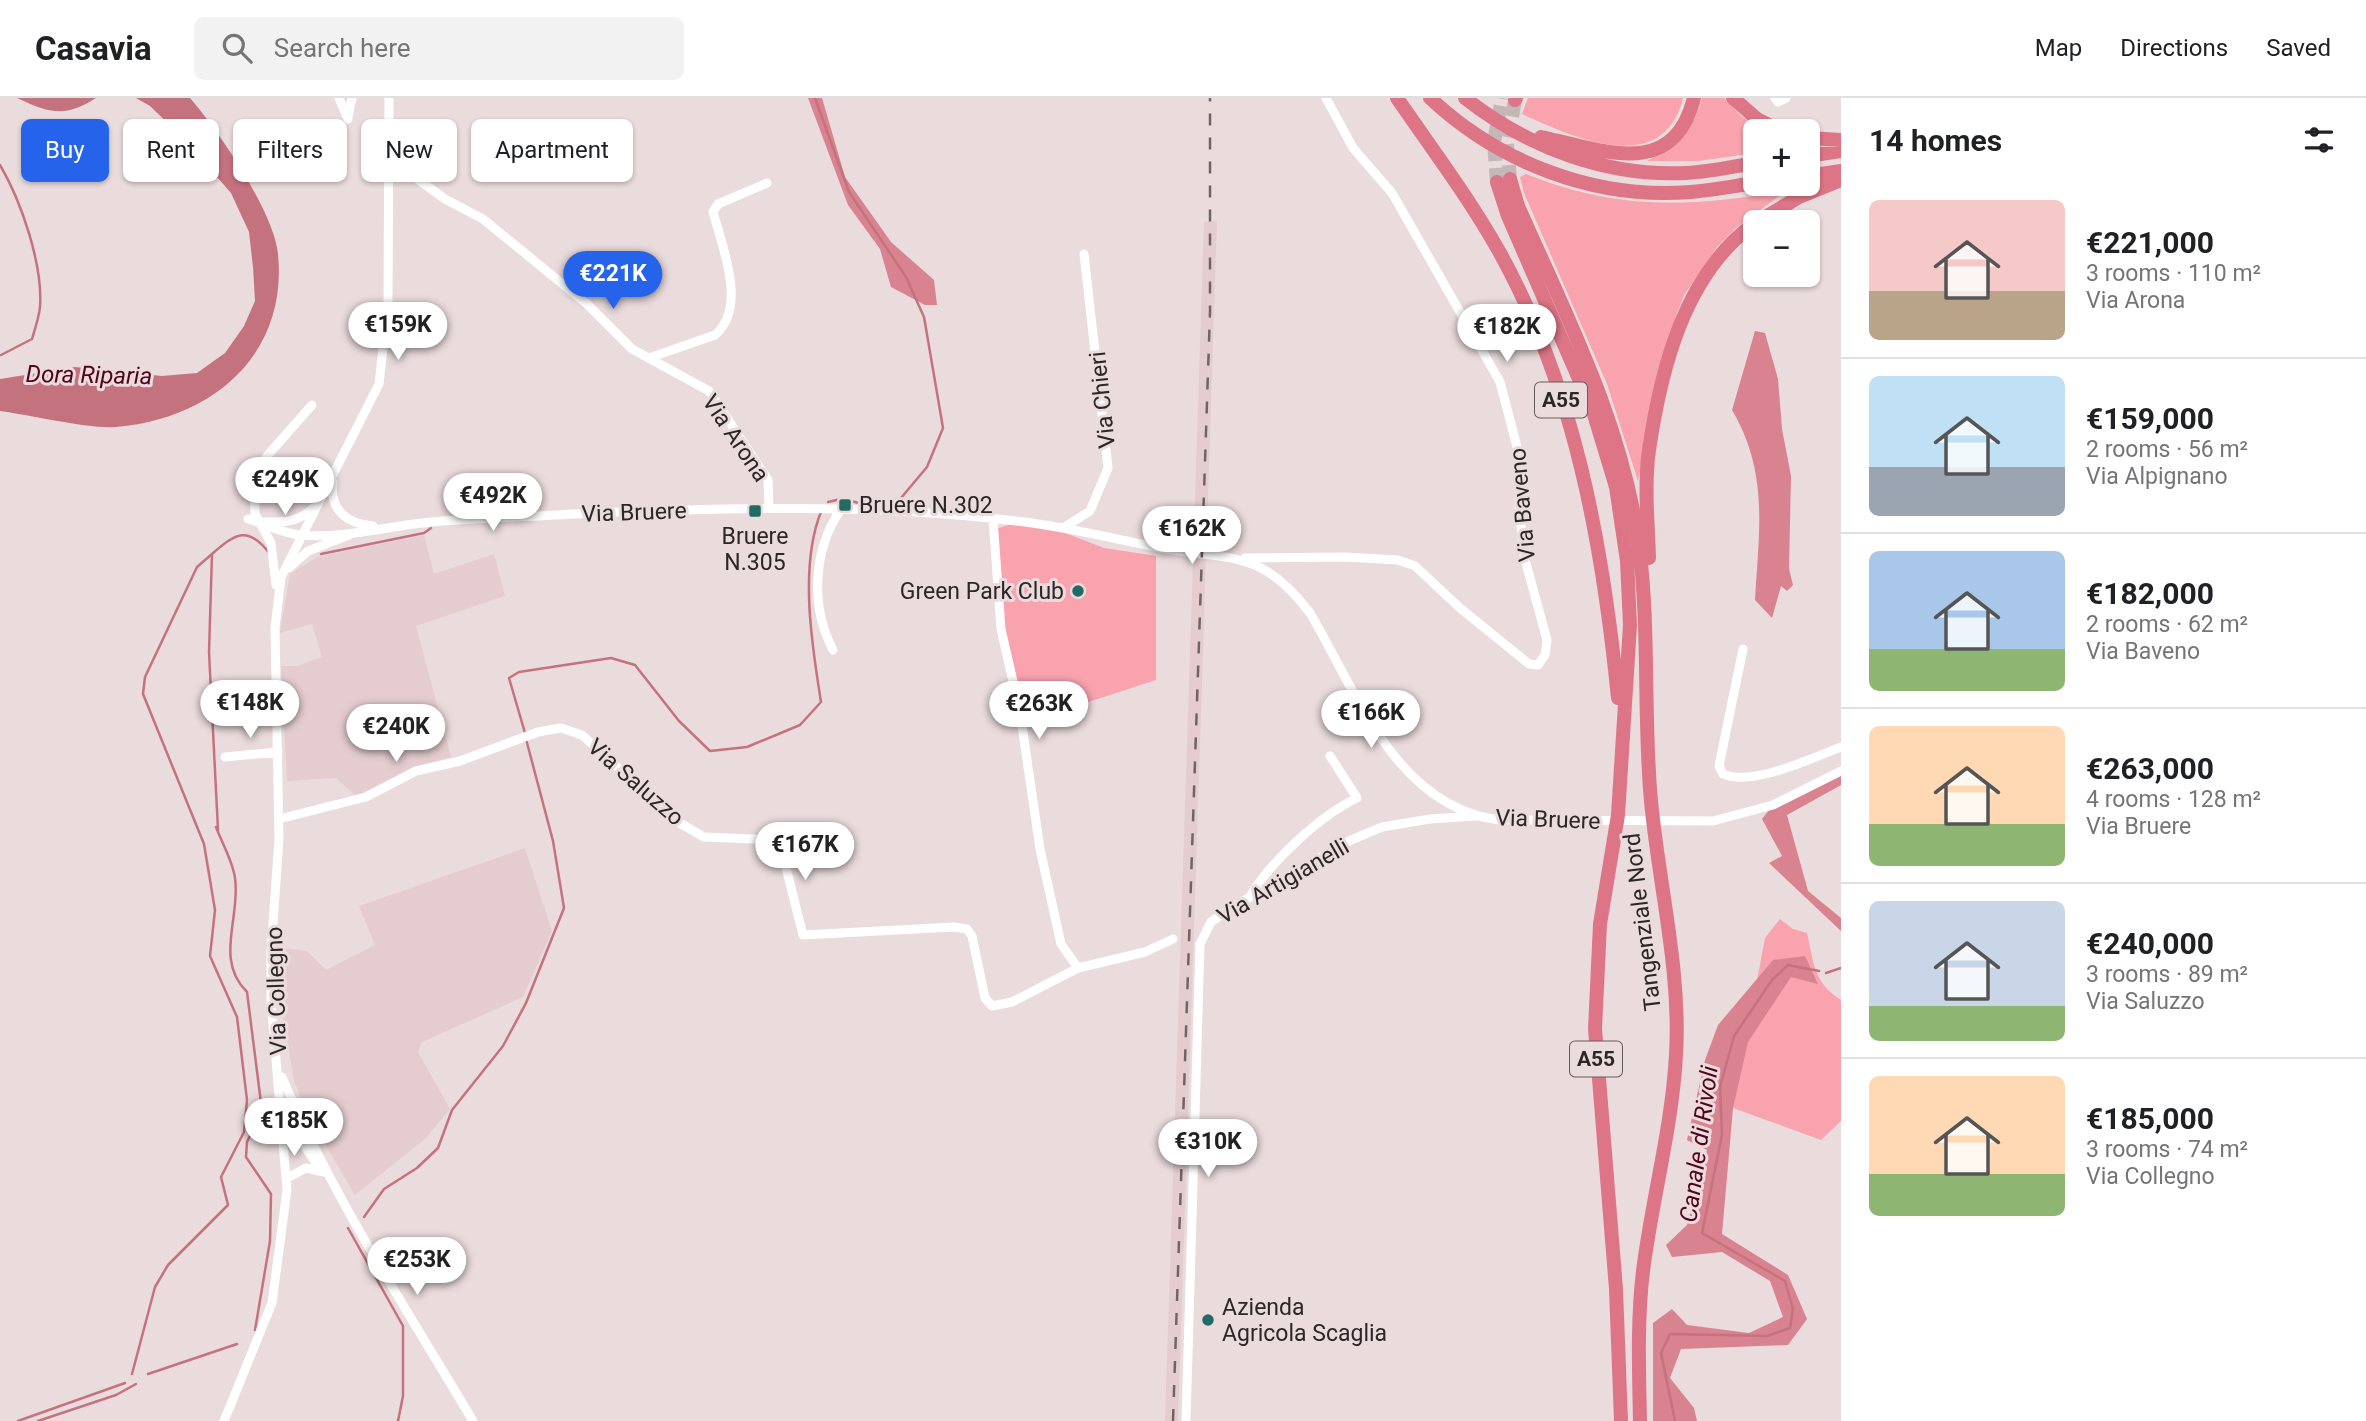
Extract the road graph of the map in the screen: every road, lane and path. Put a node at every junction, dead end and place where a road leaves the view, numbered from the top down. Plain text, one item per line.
1 (339, 98) edge
2 (352, 98) edge
3 (389, 98) edge
4 (1326, 98) edge
5 (1398, 98) edge
6 (1430, 98) edge
7 (1465, 98) edge
8 (1694, 98) edge
9 (1733, 98) edge
10 (388, 119) edge
11 (1757, 119) edge
12 (1518, 132) junction
13 (1820, 139) edge
14 (1841, 140) edge
15 (1841, 151) edge
16 (1820, 154) edge
17 (1743, 165) edge
18 (1841, 171) edge
19 (1820, 174) edge
20 (1841, 180) edge
21 (387, 182) edge
22 (422, 182) edge
23 (767, 183) dead end
24 (1743, 185) edge
25 (1778, 210) edge
26 (1743, 235) edge
27 (1084, 254) dead end
28 (649, 358) junction
29 (312, 405) dead end
30 (335, 472) junction
31 (320, 502) junction
32 (769, 507) junction
33 (841, 509) junction
34 (248, 519) dead end
35 (993, 519) junction
36 (260, 522) junction
37 (389, 527) junction
38 (1063, 528) junction
39 (353, 532) junction
40 (302, 535) junction
41 (1239, 558) junction
42 (281, 577) junction
43 (277, 593) junction
44 (1645, 625) junction
45 (1743, 649) dead end
46 (833, 650) dead end
47 (1623, 740) junction
48 (1841, 747) edge
49 (278, 752) junction
50 (1330, 756) dead end
51 (225, 757) dead end
52 (1841, 771) edge
53 (1476, 816) junction
54 (278, 820) junction
55 (1250, 897) junction
56 (1173, 939) dead end
57 (1078, 968) junction
58 (278, 1068) junction
59 (281, 1109) junction
60 (304, 1131) junction
61 (324, 1172) junction
62 (287, 1178) junction
63 (335, 1188) junction
64 (224, 1421) edge
65 (472, 1421) edge
66 (1186, 1421) edge
67 (1621, 1421) edge
68 (1640, 1421) edge

1 - 2 street
3 - 10 street, Via Collegno
4 - 41 street, Via Baveno
5 - 47 highway, A55
6 - 24 highway
7 - 12 highway
8 - 12 highway
9 - 11 highway
12 - 17 highway
13 - 14 highway
15 - 16 highway
18 - 19 highway
20 - 25 highway, A55
21 - 30 street, Via Collegno
22 - 28 street, Via Arona
23 - 28 street
26 - 44 highway, A55
27 - 38 street, Via Chieri
28 - 32 street, Via Arona
29 - 36 street, Via Collegno
30 - 31 street, Via Collegno
30 - 37 street
31 - 36 street
31 - 40 street, Via Collegno
32 - 33 street, Via Bruere
32 - 37 street, Via Bruere
33 - 35 street, Via Bruere
33 - 46 street
34 - 36 street
35 - 38 street, Via Bruere
35 - 57 street
36 - 40 street
36 - 43 street, Via Collegno
37 - 39 street, Via Bruere
38 - 41 street, Via Bruere
39 - 40 street, Via Bruere
39 - 42 street
40 - 42 street, Via Collegno
41 - 53 street, Via Bruere
42 - 43 street, Via Collegno
43 - 49 street, Via Collegno
44 - 47 highway, A55
44 - 68 highway, Tangenziale Nord / A55
45 - 48 street
47 - 67 highway, Tangenziale Nord / A55
49 - 51 street
49 - 54 street, Via Collegno
50 - 55 street
52 - 53 street, Via Bruere
53 - 55 street, Via Artigianelli
54 - 57 street, Via Saluzzo
54 - 58 street, Via Collegno
55 - 66 street, Via Artigianelli
56 - 57 street
58 - 59 street, Via Collegno
58 - 60 street
59 - 60 street
59 - 61 street
59 - 62 street, Via Collegno
60 - 63 street
61 - 62 street
61 - 63 street
62 - 64 street, Via Collegno
63 - 65 street

